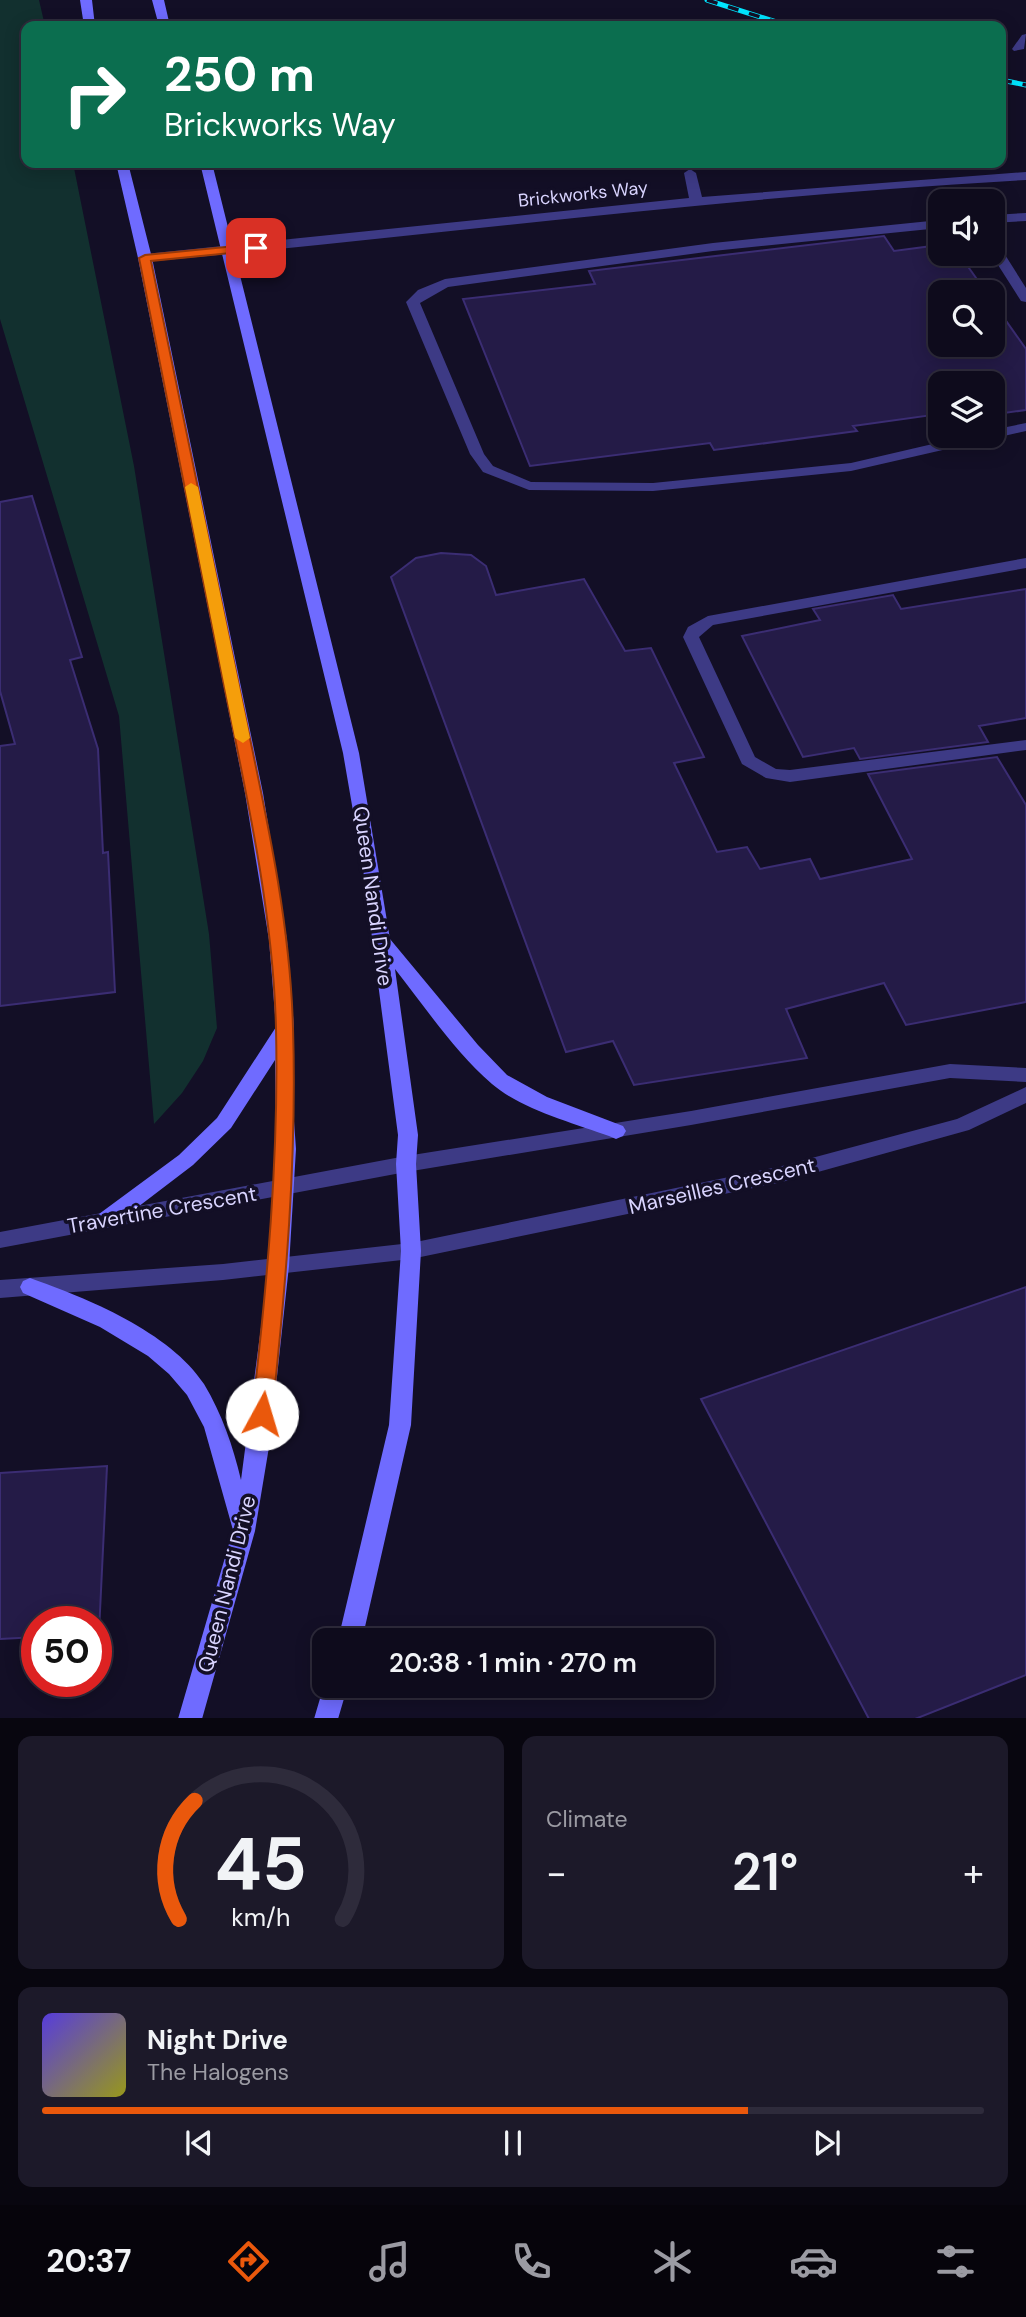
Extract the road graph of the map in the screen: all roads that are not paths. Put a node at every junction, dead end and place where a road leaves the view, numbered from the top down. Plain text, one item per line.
1 (86, 0) edge
2 (158, 0) edge
3 (89, 21) edge
4 (164, 21) edge
5 (1026, 37) edge
6 (1018, 49) dead end
7 (123, 168) edge
8 (207, 168) edge
9 (690, 173) dead end
10 (1026, 176) edge
11 (696, 199) junction
12 (1026, 217) edge
13 (1005, 218) edge
14 (928, 224) edge
15 (229, 251) junction
16 (145, 258) junction
17 (1005, 265) edge
18 (1026, 298) edge
19 (1026, 427) edge
20 (1005, 431) edge
21 (933, 448) edge
22 (1026, 562) edge
23 (1026, 745) edge
24 (379, 937) junction
25 (285, 1028) junction
26 (1026, 1075) edge
27 (1026, 1094) edge
28 (616, 1130) junction
29 (406, 1164) junction
30 (282, 1189) junction
31 (106, 1220) junction
32 (0, 1240) edge
33 (411, 1251) junction
34 (279, 1266) junction
35 (30, 1287) junction
36 (0, 1289) edge
37 (244, 1531) junction
38 (353, 1628) edge
39 (332, 1698) edge
40 (190, 1718) edge
41 (326, 1718) edge

1 - 3 main road
2 - 4 main road
5 - 6 lane
7 - 16 main road, Queen Nandi Drive
8 - 15 main road, Queen Nandi Drive
9 - 11 lane
10 - 11 lane, Brickworks Way
11 - 15 lane, Brickworks Way
12 - 13 lane
14 - 21 lane
15 - 16 lane, Brickworks Way
15 - 24 main road, Queen Nandi Drive
16 - 25 main road, Queen Nandi Drive
17 - 18 lane
19 - 20 lane
22 - 23 lane
24 - 28 main road
24 - 29 main road, Queen Nandi Drive
25 - 30 main road, Queen Nandi Drive
25 - 31 main road
26 - 28 lane
27 - 33 lane, Marseilles Crescent
28 - 29 lane
29 - 30 lane, Travertine Crescent
29 - 33 main road, Queen Nandi Drive
30 - 31 lane, Travertine Crescent
30 - 34 main road, Queen Nandi Drive
31 - 32 lane, Travertine Crescent
33 - 34 lane
33 - 38 main road, Queen Nandi Drive
34 - 35 lane
34 - 37 main road, Queen Nandi Drive
35 - 36 lane
35 - 37 main road
37 - 40 main road, Queen Nandi Drive
39 - 41 main road

